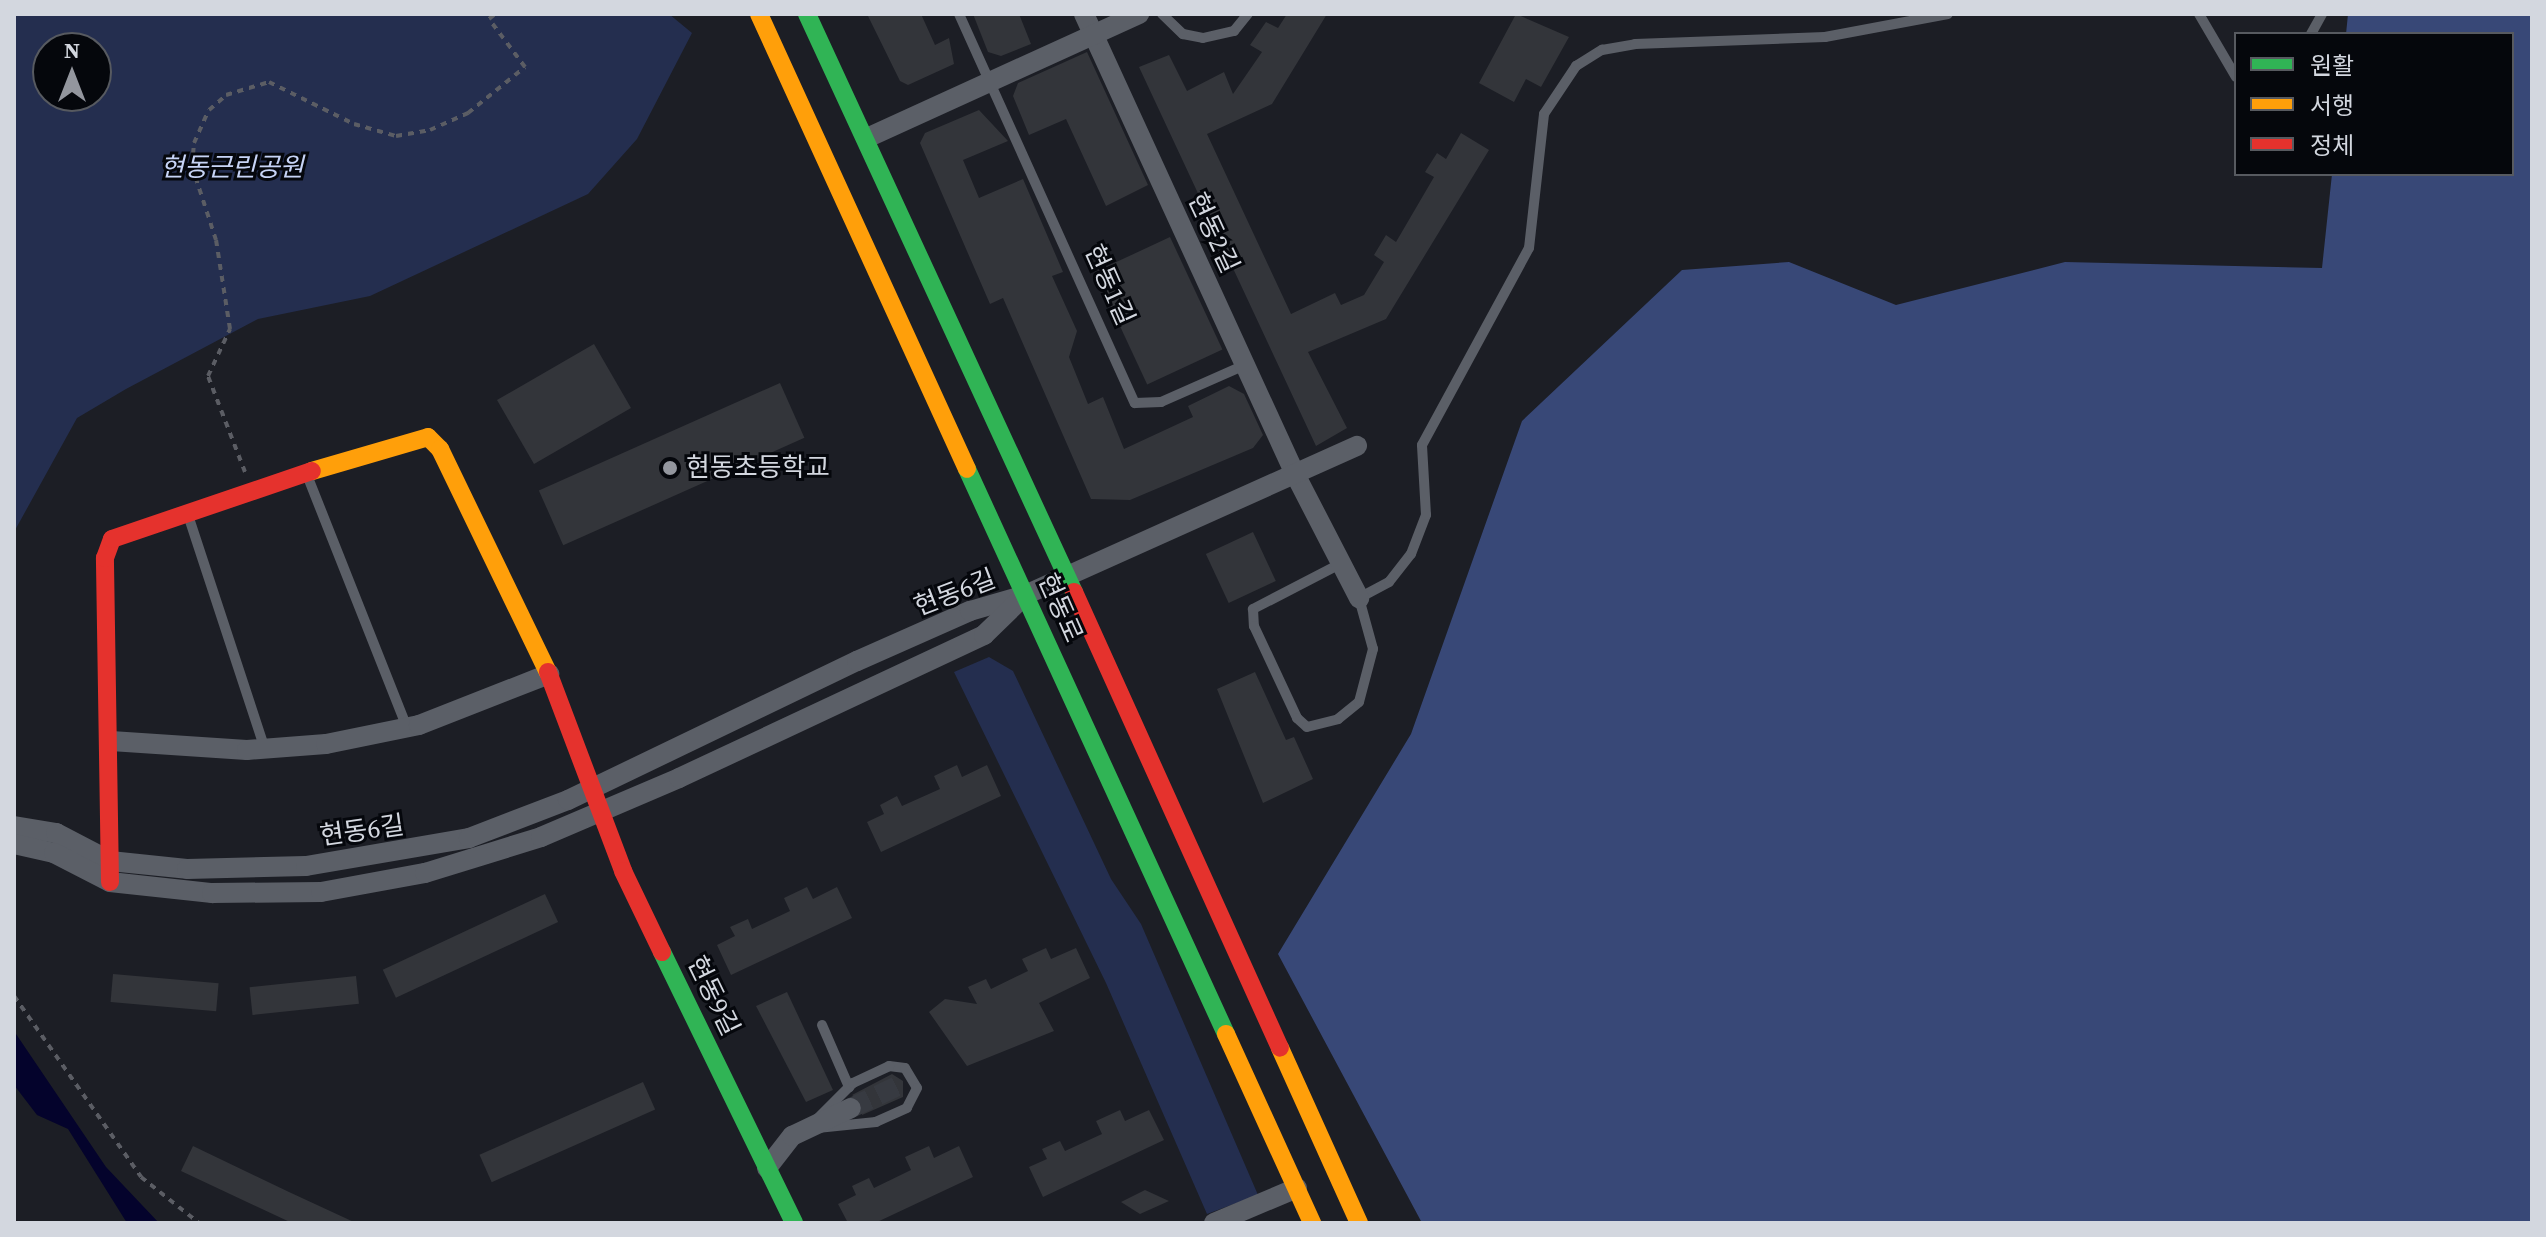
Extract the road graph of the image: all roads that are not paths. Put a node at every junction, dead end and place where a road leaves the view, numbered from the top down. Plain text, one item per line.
1 (759, 14) edge
2 (807, 14) edge
3 (959, 14) edge
4 (1084, 14) edge
5 (1139, 14) edge
6 (1162, 14) edge
7 (1248, 14) edge
8 (1948, 14) edge
9 (2199, 14) edge
10 (2322, 14) edge
11 (2312, 32) edge
12 (1093, 35) junction
13 (2234, 74) edge
14 (988, 80) junction
15 (869, 137) junction
16 (1245, 365) junction
17 (1357, 446) dead end
18 (1295, 474) junction
19 (307, 475) junction
20 (187, 514) junction
21 (1338, 565) junction
22 (1066, 574) junction
23 (1025, 595) junction
24 (1359, 598) junction
25 (549, 674) junction
26 (407, 728) junction
27 (111, 741) junction
28 (265, 749) junction
29 (593, 788) junction
30 (599, 813) junction
31 (14, 826) edge
32 (14, 844) edge
33 (110, 872) junction
34 (822, 1025) dead end
35 (849, 1087) junction
36 (851, 1108) tunnel mouth
37 (807, 1129) junction
38 (767, 1168) junction
39 (1297, 1188) junction
40 (794, 1223) edge
41 (1214, 1223) edge
42 (1312, 1223) edge
43 (1359, 1223) edge

1 - 23 main road, 현동로
2 - 15 main road, 현동로
3 - 14 lane, 현동1길
4 - 12 street, 현동2길
5 - 12 street
6 - 7 lane
8 - 24 lane
9 - 13 lane
10 - 11 lane
12 - 14 street
12 - 16 street, 현동2길
14 - 15 street
14 - 16 lane, 현동1길
15 - 22 main road, 현동로
16 - 18 street, 현동2길
17 - 18 street
18 - 21 street, 현동2길
18 - 22 street
19 - 20 main road
19 - 25 main road, 현동9길
19 - 26 lane
20 - 27 main road
20 - 28 lane
21 - 24 street, 현동2길
21 - 24 lane, 현동2길
22 - 23 street
22 - 43 main road, 현동로
23 - 29 street, 현동6길
23 - 30 street, 현동6길
23 - 39 main road, 현동로
25 - 26 street
25 - 29 main road, 현동9길
26 - 28 street
27 - 28 street
27 - 33 main road
29 - 30 main road, 현동9길
29 - 33 street, 현동6길
30 - 33 street, 현동6길
30 - 38 main road, 현동9길
31 - 33 street, 현동6길
32 - 33 street, 현동6길
34 - 35 lane
35 - 37 lane
35 - 37 lane
36 - 37 street
37 - 38 street
38 - 40 main road, 현동9길
39 - 41 street
39 - 42 main road, 현동로

